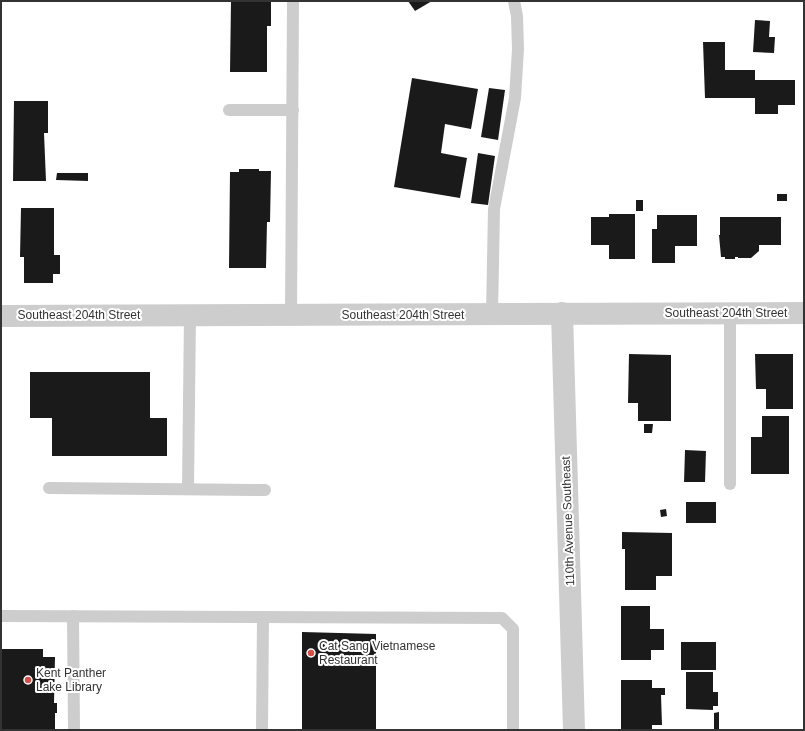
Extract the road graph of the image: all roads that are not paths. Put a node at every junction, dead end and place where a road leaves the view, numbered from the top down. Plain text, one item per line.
1 (293, 1) edge
2 (514, 1) edge
3 (229, 110) dead end
4 (292, 110) junction
5 (562, 313) junction
6 (730, 313) junction
7 (804, 313) edge
8 (492, 314) junction
9 (190, 315) junction
10 (291, 315) junction
11 (1, 316) edge
12 (730, 484) dead end
13 (49, 488) dead end
14 (188, 489) junction
15 (265, 490) dead end
16 (1, 616) edge
17 (73, 616) junction
18 (263, 617) junction
19 (74, 730) edge
20 (262, 730) edge
21 (513, 730) edge
22 (574, 730) edge

1 - 4 lane
2 - 8 lane
3 - 4 lane
4 - 10 lane
5 - 6 street, Southeast 204th Street
5 - 8 street, Southeast 204th Street
5 - 22 street, 110th Avenue Southeast
6 - 7 street, Southeast 204th Street
6 - 12 lane
8 - 10 street, Southeast 204th Street
9 - 10 street, Southeast 204th Street
9 - 11 street, Southeast 204th Street
9 - 14 lane
13 - 14 lane
14 - 15 lane
16 - 17 lane
17 - 18 lane
17 - 19 lane
18 - 20 lane
18 - 21 lane

